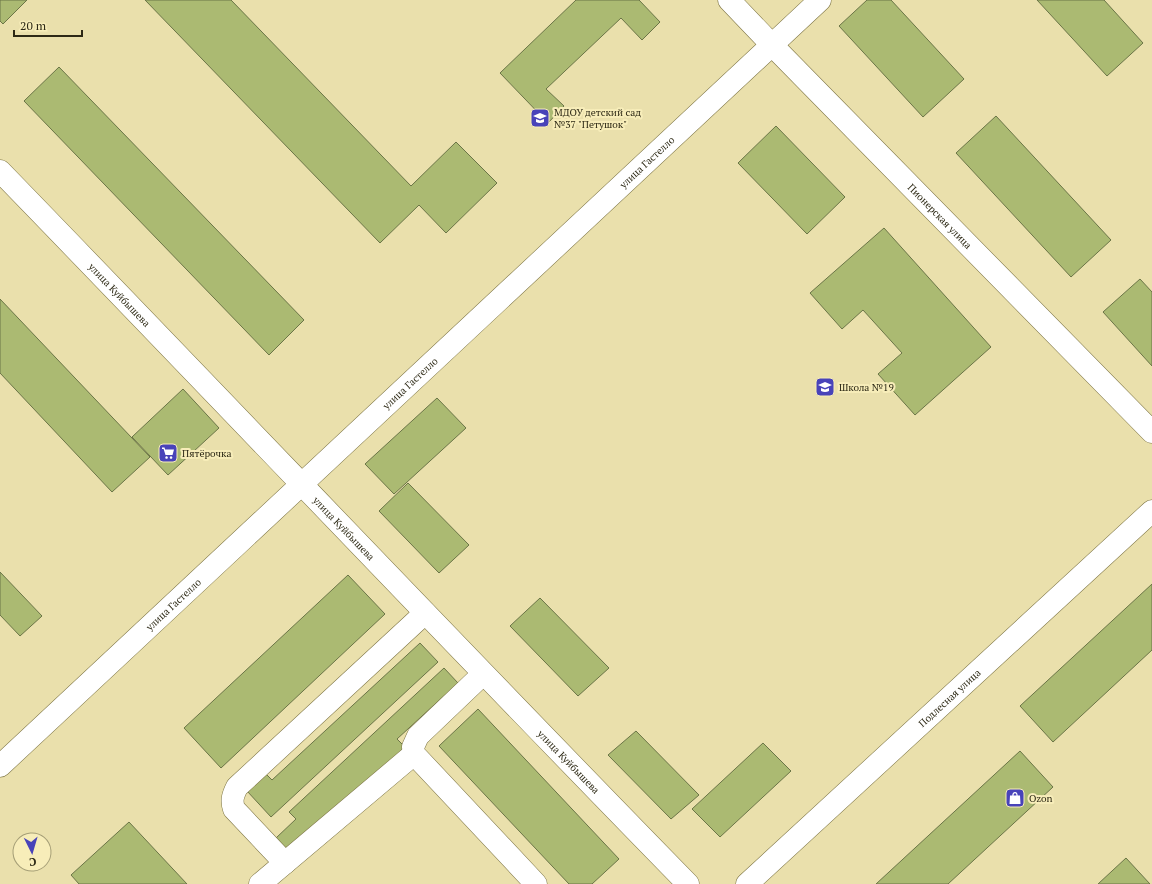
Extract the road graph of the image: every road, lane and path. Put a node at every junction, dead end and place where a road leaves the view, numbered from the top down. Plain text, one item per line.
1 (729, 0) edge
2 (820, 0) edge
3 (772, 45) junction
4 (0, 171) edge
5 (1152, 432) edge
6 (304, 484) junction
7 (1152, 511) edge
8 (425, 613) junction
9 (483, 674) junction
10 (414, 754) junction
11 (0, 766) edge
12 (285, 863) junction
13 (260, 884) edge
14 (536, 884) edge
15 (688, 884) edge
16 (747, 884) edge

1 - 3 street, Пионерская улица
2 - 3 street, улица Гастелло
3 - 5 street, Пионерская улица
3 - 6 street, улица Гастелло
4 - 6 street, улица Куйбышева
6 - 8 street, улица Куйбышева
6 - 11 street, улица Гастелло
7 - 16 street, Подлесная улица
8 - 9 street, улица Куйбышева
8 - 12 street
9 - 10 street
9 - 15 street, улица Куйбышева
10 - 12 street
10 - 14 street
12 - 13 street

